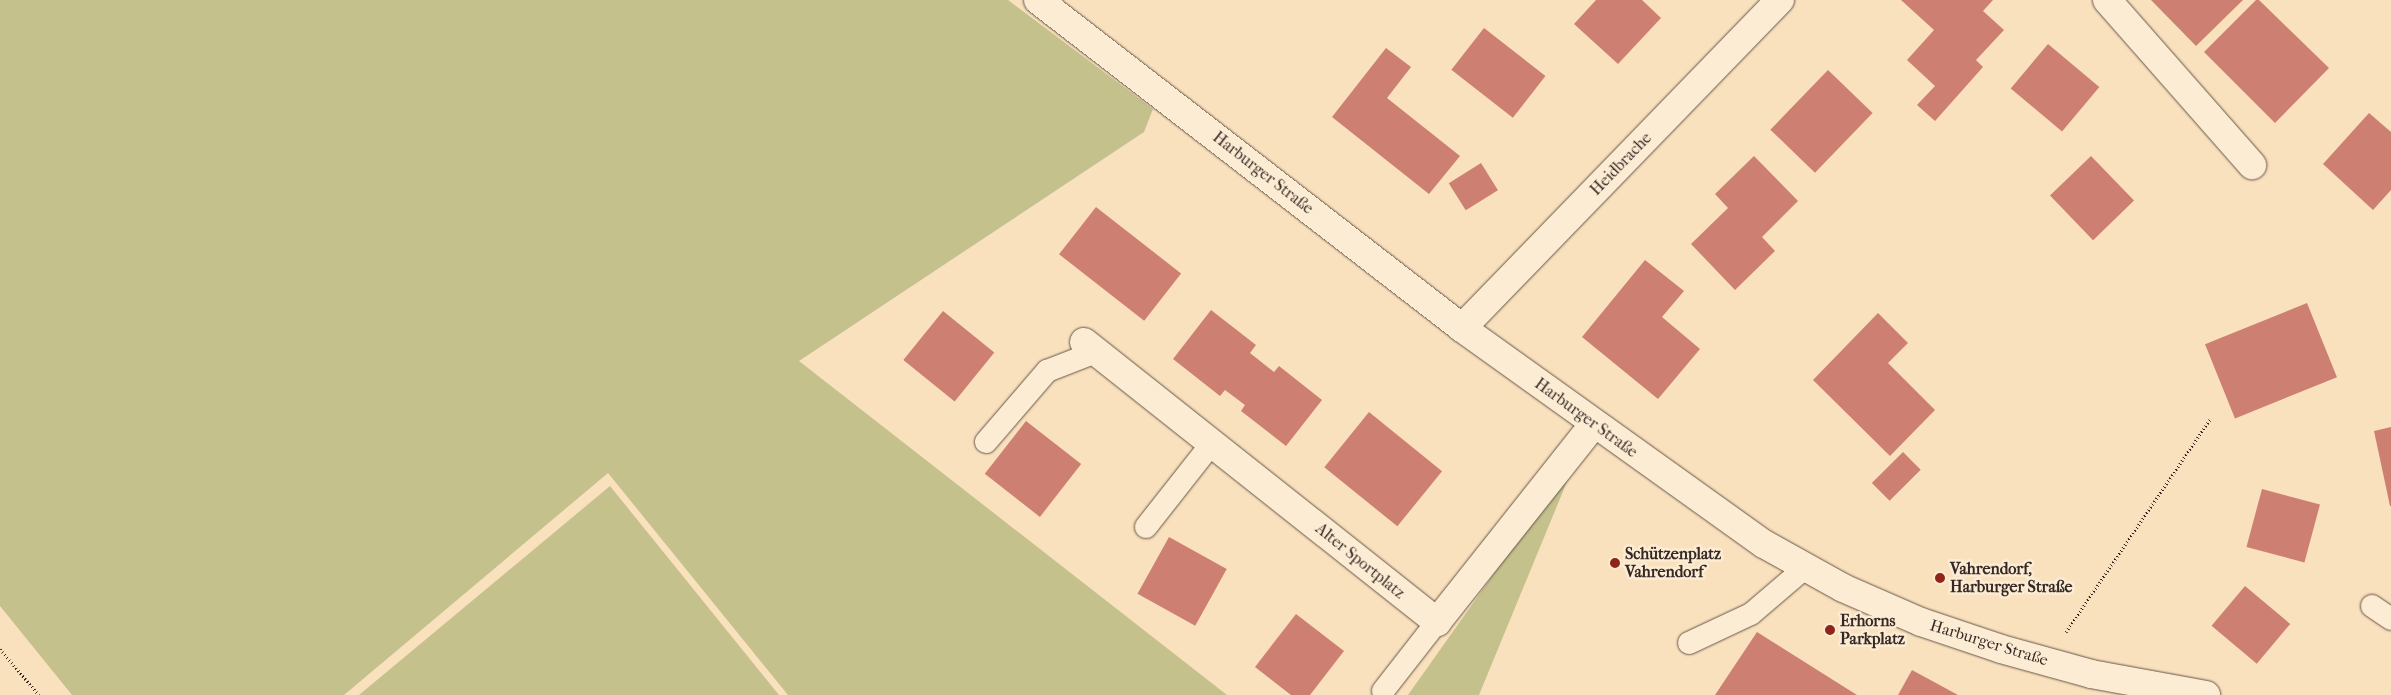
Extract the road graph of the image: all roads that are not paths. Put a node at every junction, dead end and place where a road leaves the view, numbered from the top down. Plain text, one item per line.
1 (1038, 0) edge
2 (1780, 0) edge
3 (2108, 0) edge
4 (2252, 165) dead end
5 (1462, 328) junction
6 (1090, 347) joint
7 (1594, 424) junction
8 (986, 442) dead end
9 (1212, 443) junction
10 (1146, 527) dead end
11 (1806, 567) junction
12 (2372, 606) dead end
13 (2391, 619) edge
14 (1437, 622) junction
15 (1689, 644) dead end
16 (1383, 691) dead end
17 (2206, 695) edge

1 - 5 street, Harburger Straße
2 - 5 street, Heidbrache
3 - 4 street
5 - 7 street, Harburger Straße
6 - 8 lane
6 - 9 street, Alter Sportplatz
7 - 11 street, Harburger Straße
7 - 14 street
9 - 10 lane
9 - 14 street, Alter Sportplatz
11 - 15 lane
11 - 17 street, Harburger Straße
12 - 13 lane
14 - 16 lane

